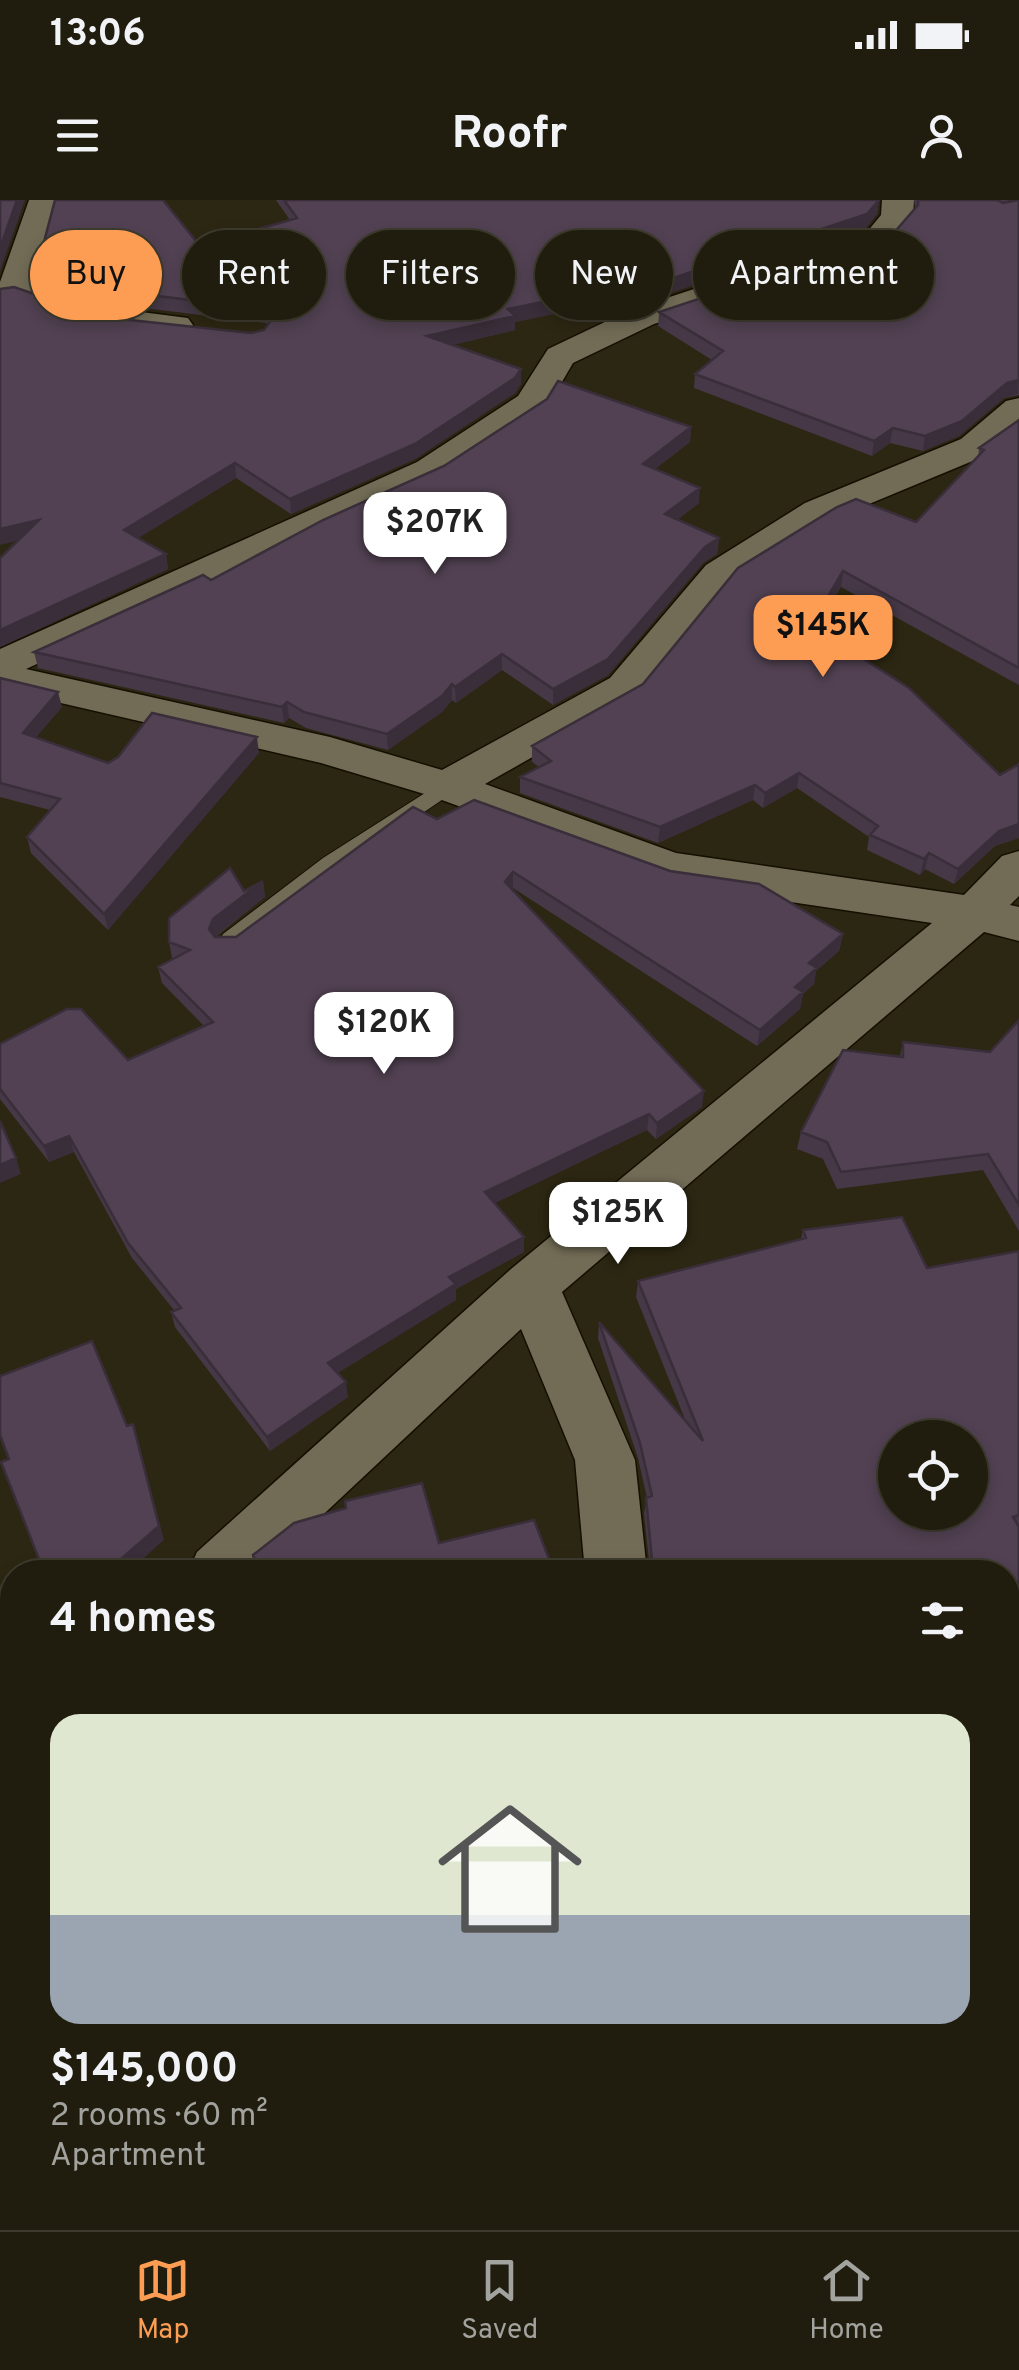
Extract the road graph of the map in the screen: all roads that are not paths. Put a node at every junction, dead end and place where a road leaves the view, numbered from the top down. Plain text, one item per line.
1 (50, 200) edge
2 (898, 200) edge
3 (9, 290) edge
4 (203, 328) edge
5 (1019, 409) edge
6 (0, 665) edge
7 (0, 676) edge
8 (447, 786) junction
9 (1019, 867) edge
10 (997, 918) edge
11 (227, 944) edge
12 (532, 1284) junction
13 (231, 1560) edge
14 (615, 1560) edge

1 - 3 street
2 - 6 street
3 - 4 street
5 - 8 street
7 - 8 street
8 - 10 street
8 - 11 lane
9 - 10 street
10 - 12 street
12 - 13 street
12 - 14 street

